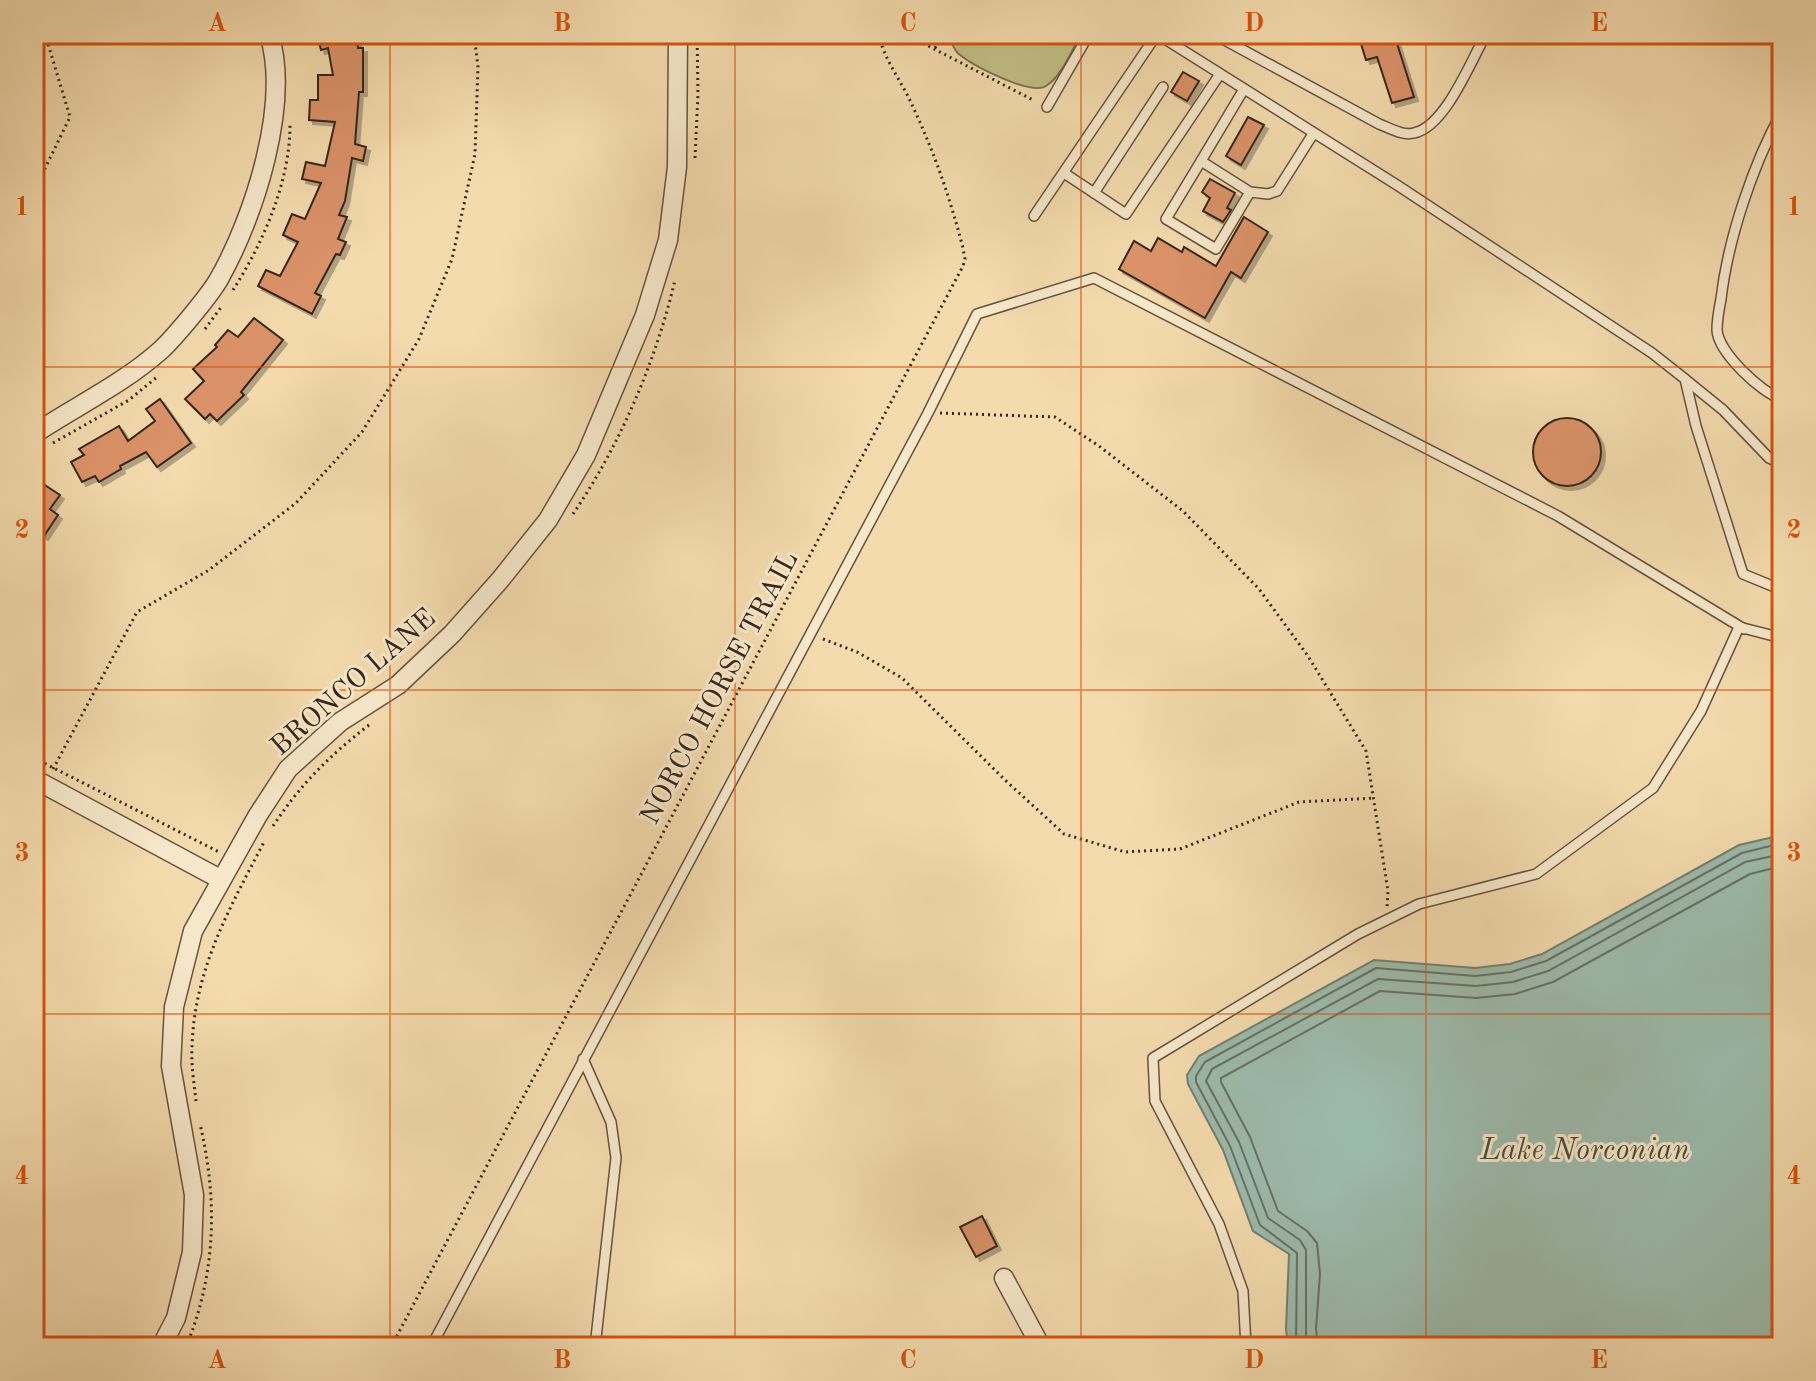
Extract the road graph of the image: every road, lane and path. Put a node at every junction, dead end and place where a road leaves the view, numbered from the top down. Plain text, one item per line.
1 (45, 34) edge
2 (269, 34) edge
3 (474, 34) edge
4 (678, 34) edge
5 (697, 34) edge
6 (879, 34) edge
7 (943, 34) edge
8 (1089, 34) edge
9 (1157, 34) edge
10 (1486, 34) edge
11 (907, 35) edge
12 (1221, 38) dead end
13 (935, 49) junction
14 (1220, 74) junction
15 (1163, 87) dead end
16 (1244, 89) junction
17 (1047, 107) joint
18 (1782, 112) edge
19 (1313, 134) junction
20 (1201, 161) junction
21 (695, 163) dead end
22 (1064, 173) junction
23 (34, 191) edge
24 (1250, 192) junction
25 (1094, 193) junction
26 (1034, 216) dead end
27 (677, 269) dead end
28 (1685, 379) junction
29 (1782, 399) edge
30 (928, 413) junction
31 (34, 434) edge
32 (1782, 464) edge
33 (568, 520) dead end
34 (1782, 590) edge
35 (1744, 629) junction
36 (810, 634) junction
37 (1782, 638) edge
38 (379, 717) dead end
39 (34, 758) edge
40 (46, 778) edge
41 (1375, 798) junction
42 (34, 822) edge
43 (232, 859) junction
44 (251, 868) junction
45 (220, 879) junction
46 (1386, 920) junction
47 (583, 1059) junction
48 (196, 1109) dead end
49 (199, 1121) dead end
50 (1004, 1278) dead end
51 (161, 1347) edge
52 (186, 1347) edge
53 (391, 1347) edge
54 (431, 1347) edge
55 (595, 1347) edge
56 (1041, 1347) edge
57 (1246, 1347) edge

1 - 23 path
2 - 31 street
3 - 40 path
4 - 43 street, BRONCO LANE
5 - 21 path
6 - 53 path, NORCO HORSE TRAIL
7 - 13 path
8 - 17 lane
9 - 14 lane
9 - 22 lane
10 - 12 lane
11 - 13 path
13 - 17 path
14 - 16 lane
14 - 25 lane
15 - 25 lane
16 - 19 lane
16 - 20 lane
18 - 29 lane
19 - 24 lane
19 - 28 lane
20 - 24 lane
20 - 24 lane
22 - 25 lane
22 - 26 lane
27 - 33 path
28 - 32 lane
28 - 34 lane
30 - 35 lane
30 - 36 lane
30 - 41 path
35 - 37 lane
35 - 46 lane
36 - 41 path
36 - 47 lane
38 - 44 path
39 - 40 path
40 - 42 path
40 - 43 path
40 - 45 street
41 - 46 path
43 - 44 path
43 - 45 street, BRONCO LANE
44 - 48 path
45 - 51 street, BRONCO LANE
46 - 57 lane
47 - 54 lane
47 - 55 lane
49 - 52 path
50 - 56 street

